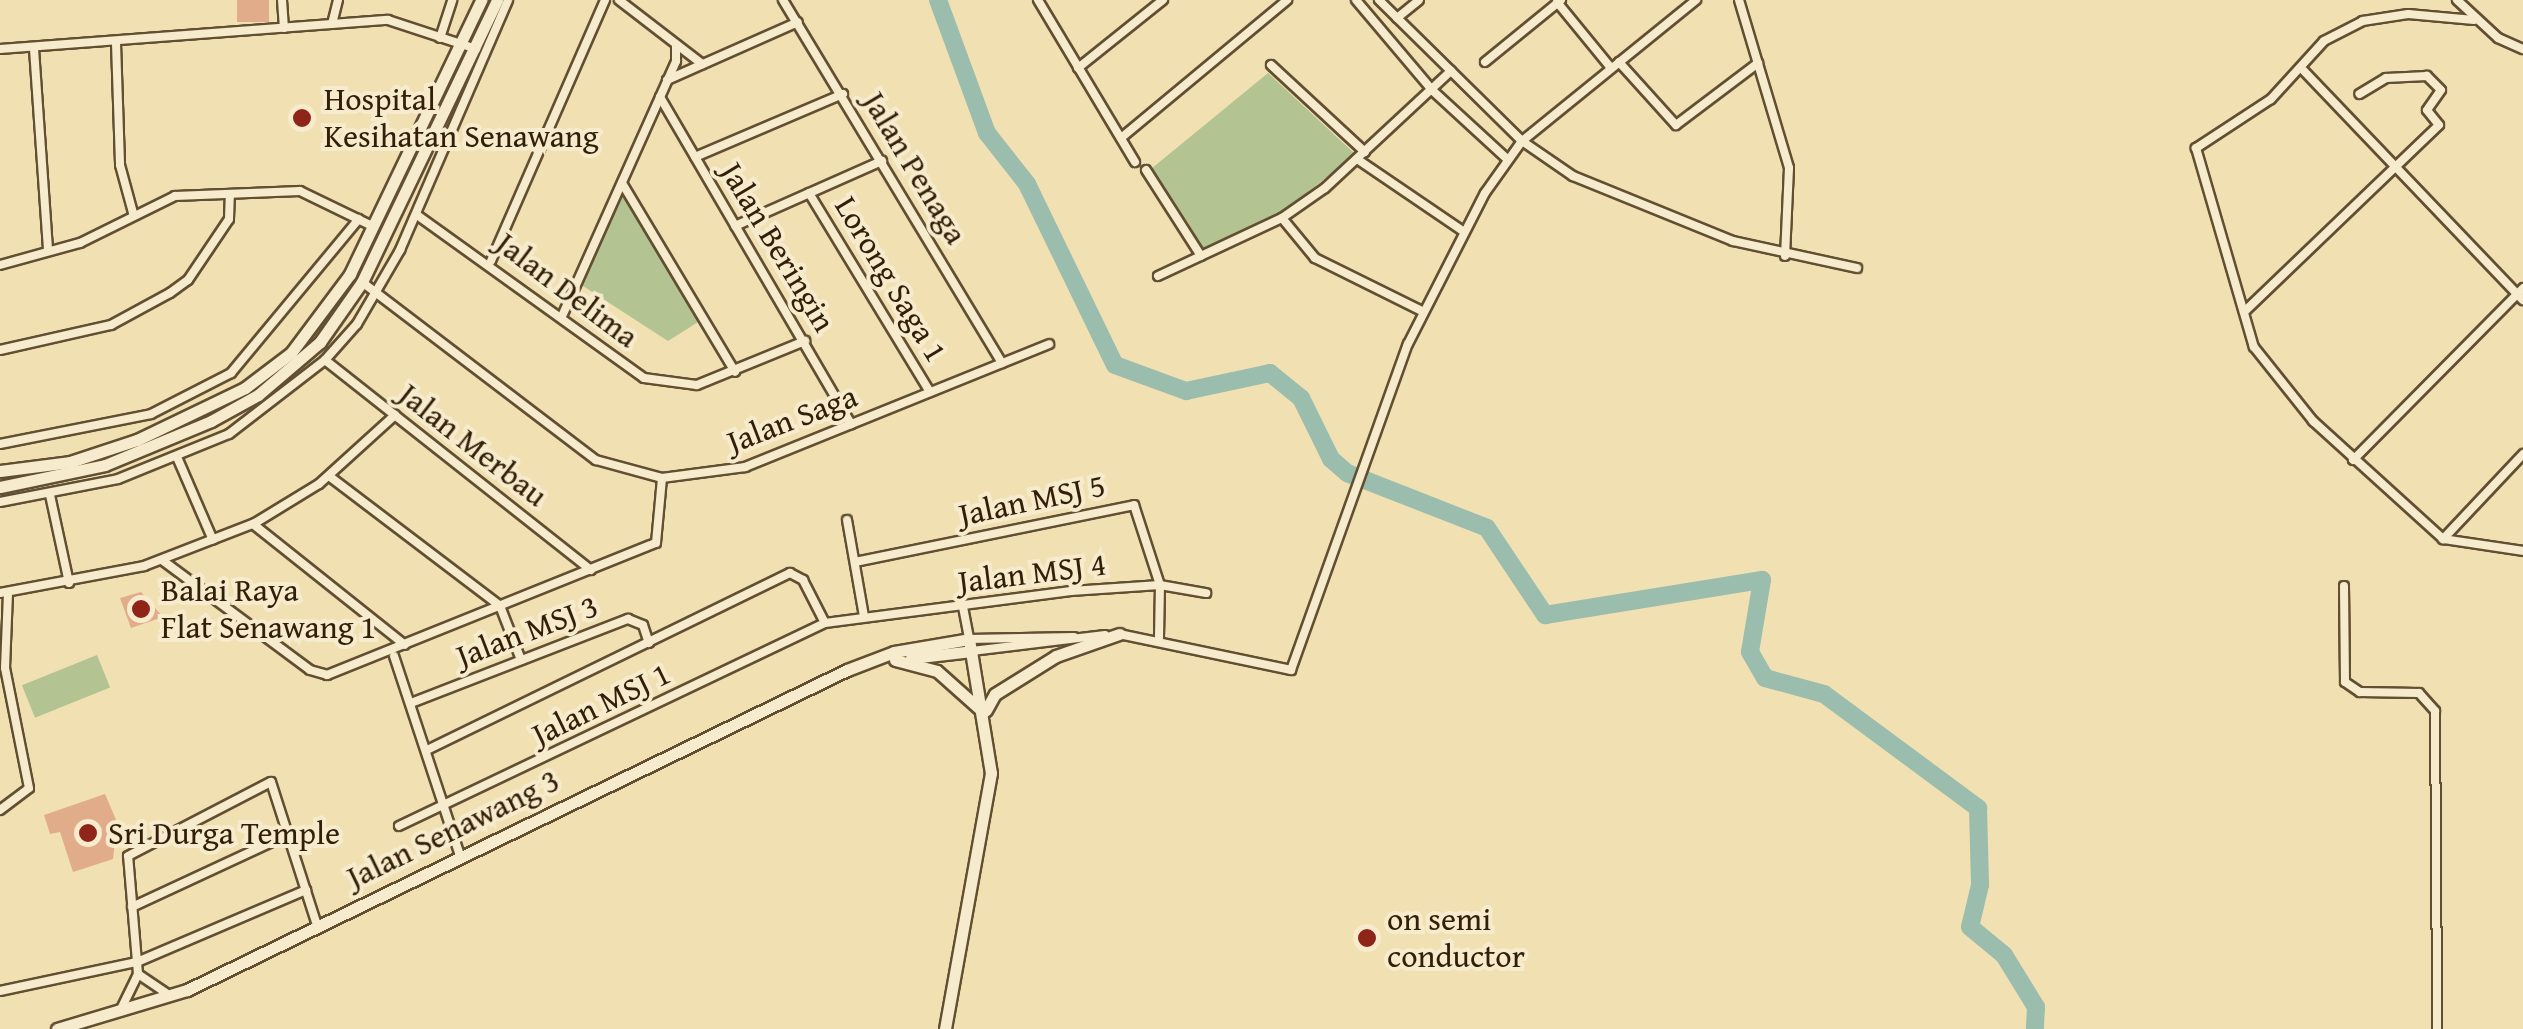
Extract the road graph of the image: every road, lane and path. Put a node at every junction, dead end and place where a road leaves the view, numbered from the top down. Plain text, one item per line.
1 (282, 0) edge
2 (338, 0) edge
3 (452, 0) edge
4 (481, 0) edge
5 (497, 0) edge
6 (508, 0) edge
7 (605, 0) edge
8 (619, 0) edge
9 (783, 0) edge
10 (1038, 0) edge
11 (1163, 0) edge
12 (1287, 0) edge
13 (1356, 0) edge
14 (1379, 0) edge
15 (1419, 0) edge
16 (1696, 0) edge
17 (1739, 0) edge
18 (2457, 0) edge
19 (1558, 1) edge
20 (1397, 18) junction
21 (2474, 20) junction
22 (798, 22) junction
23 (332, 24) junction
24 (284, 28) junction
25 (440, 38) junction
26 (116, 43) junction
27 (460, 44) junction
28 (676, 45) junction
29 (2523, 48) edge
30 (0, 49) edge
31 (34, 49) junction
32 (476, 49) junction
33 (1486, 62) dead end
34 (1758, 63) junction
35 (702, 64) junction
36 (1271, 65) dead end
37 (1615, 65) junction
38 (1078, 68) junction
39 (2304, 71) junction
40 (1451, 72) junction
41 (667, 80) junction
42 (1432, 90) junction
43 (842, 94) junction
44 (2360, 94) dead end
45 (660, 96) junction
46 (1121, 138) junction
47 (1522, 142) junction
48 (1361, 155) junction
49 (695, 158) junction
50 (1507, 158) junction
51 (882, 160) junction
52 (1135, 162) dead end
53 (2399, 166) junction
54 (1146, 170) dead end
55 (621, 183) junction
56 (809, 193) junction
57 (230, 195) junction
58 (133, 212) junction
59 (417, 215) junction
60 (1282, 218) junction
61 (359, 219) junction
62 (372, 226) junction
63 (735, 226) junction
64 (1463, 231) junction
65 (48, 251) junction
66 (1201, 256) junction
67 (1785, 256) junction
68 (491, 261) junction
69 (0, 265) edge
70 (1857, 268) dead end
71 (1158, 276) dead end
72 (362, 282) junction
73 (378, 292) junction
74 (2521, 294) edge
75 (1422, 311) junction
76 (2244, 312) junction
77 (563, 314) junction
78 (805, 342) junction
79 (1049, 344) dead end
80 (0, 350) edge
81 (325, 360) junction
82 (1002, 363) junction
83 (736, 372) junction
84 (930, 392) junction
85 (394, 415) junction
86 (851, 424) junction
87 (0, 444) edge
88 (2523, 454) edge
89 (178, 456) junction
90 (2353, 460) junction
91 (0, 471) edge
92 (329, 476) junction
93 (662, 478) junction
94 (0, 487) edge
95 (50, 495) junction
96 (0, 502) edge
97 (847, 520) dead end
98 (253, 524) junction
99 (2443, 539) junction
100 (213, 540) junction
101 (2523, 551) edge
102 (162, 560) junction
103 (855, 562) junction
104 (591, 570) junction
105 (69, 583) junction
106 (1160, 585) junction
107 (2344, 586) dead end
108 (4, 593) edge
109 (1206, 593) dead end
110 (500, 606) junction
111 (962, 607) junction
112 (864, 616) junction
113 (825, 623) junction
114 (1119, 634) junction
115 (1158, 638) junction
116 (649, 643) junction
117 (405, 645) junction
118 (970, 645) junction
119 (394, 656) dead end
120 (521, 660) junction
121 (895, 660) junction
122 (868, 662) junction
123 (412, 704) junction
124 (985, 714) junction
125 (427, 750) junction
126 (444, 808) junction
127 (0, 810) edge
128 (399, 826) dead end
129 (289, 834) junction
130 (460, 856) junction
131 (306, 890) junction
132 (132, 907) junction
133 (317, 925) junction
134 (137, 962) junction
135 (138, 974) junction
136 (0, 990) edge
137 (178, 993) junction
138 (110, 1015) junction
139 (57, 1029) edge
140 (945, 1029) edge
141 (2438, 1029) edge

1 - 24 street
2 - 23 street
3 - 25 street
4 - 27 street
5 - 32 street
6 - 59 street
7 - 68 street
8 - 28 street
9 - 22 street, Jalan Penaga
10 - 38 street
11 - 38 street
12 - 46 street
13 - 42 street
14 - 20 street
15 - 20 street
16 - 37 street
17 - 34 street
18 - 21 street
19 - 33 street
19 - 37 street
20 - 40 street
21 - 29 street
21 - 39 street
22 - 35 street
22 - 43 street, Jalan Penaga
23 - 24 street
23 - 25 street
24 - 26 street
25 - 27 street
26 - 31 street
26 - 58 street
27 - 32 street
27 - 62 street
28 - 35 street
28 - 41 street
30 - 31 street
31 - 65 street
32 - 72 street
34 - 37 street
34 - 67 street
35 - 41 street
36 - 48 street
37 - 47 street
38 - 46 street
39 - 53 street
39 - 76 street
40 - 42 street
40 - 47 street
41 - 45 street
42 - 48 street
42 - 50 street
43 - 49 street
43 - 51 street, Jalan Penaga
44 - 53 street
45 - 49 street, Jalan Beringin
45 - 55 street
46 - 52 street
47 - 50 street
47 - 67 street
48 - 60 street
48 - 64 street
49 - 63 street, Jalan Beringin
50 - 64 street
51 - 56 street
51 - 82 street, Jalan Penaga
53 - 74 street
53 - 76 street
54 - 66 street
55 - 77 street
55 - 83 street
56 - 63 street
56 - 84 street, Lorong Saga 1
57 - 58 street
57 - 61 street
57 - 80 street
58 - 65 street
59 - 68 street, Jalan Delima
59 - 73 street
60 - 66 street
60 - 75 street
61 - 62 street
61 - 87 street
62 - 91 street
63 - 78 street, Jalan Beringin
64 - 75 street
65 - 69 street
66 - 71 street
67 - 70 street
68 - 77 street, Jalan Delima
72 - 73 street, Jalan Saga
72 - 94 street
73 - 81 street
73 - 93 street, Jalan Saga
74 - 90 street
75 - 115 street
76 - 90 street
77 - 83 street, Jalan Delima
78 - 83 street, Jalan Delima
78 - 86 street, Jalan Beringin
79 - 82 street, Jalan Saga
81 - 85 street, Jalan Merbau
81 - 89 street
82 - 84 street, Jalan Saga
84 - 86 street, Jalan Saga
85 - 92 street
85 - 104 street, Jalan Merbau
86 - 93 street, Jalan Saga
88 - 99 street
89 - 95 street
89 - 100 street
90 - 99 street
92 - 98 street
92 - 110 street
93 - 104 street
95 - 96 street
95 - 105 street
97 - 103 street
98 - 100 street
98 - 117 street
99 - 101 street
100 - 102 street
102 - 105 street
102 - 117 street
103 - 106 street, Jalan MSJ 5
103 - 112 street
104 - 110 street
105 - 108 street
106 - 109 street, Jalan MSJ 4
106 - 111 street, Jalan MSJ 4
106 - 115 street
107 - 141 street
108 - 127 street
110 - 117 street
110 - 120 street
111 - 112 street, Jalan MSJ 4
111 - 118 street
112 - 113 street, Jalan MSJ 4
113 - 116 street
113 - 126 street, Jalan MSJ 1
114 - 115 street
114 - 118 street
114 - 124 street
116 - 120 street, Jalan MSJ 3
116 - 125 street
118 - 121 street, Jalan Senawang 3
118 - 122 street, Jalan Senawang 3
118 - 124 street
119 - 123 street
120 - 123 street, Jalan MSJ 3
121 - 122 street, Jalan Senawang 3
121 - 124 street
122 - 130 street, Jalan Senawang 3
123 - 125 street
124 - 140 street
125 - 126 street
126 - 128 street, Jalan MSJ 1
126 - 130 street
129 - 131 street
129 - 132 street
129 - 132 street
130 - 133 street, Jalan Senawang 3
131 - 133 street
131 - 134 street
132 - 134 street
133 - 137 street, Jalan Senawang 3
134 - 135 street
134 - 136 street
135 - 137 street
135 - 138 street
137 - 138 street, Jalan Senawang 3
138 - 139 street, Jalan Senawang 3

